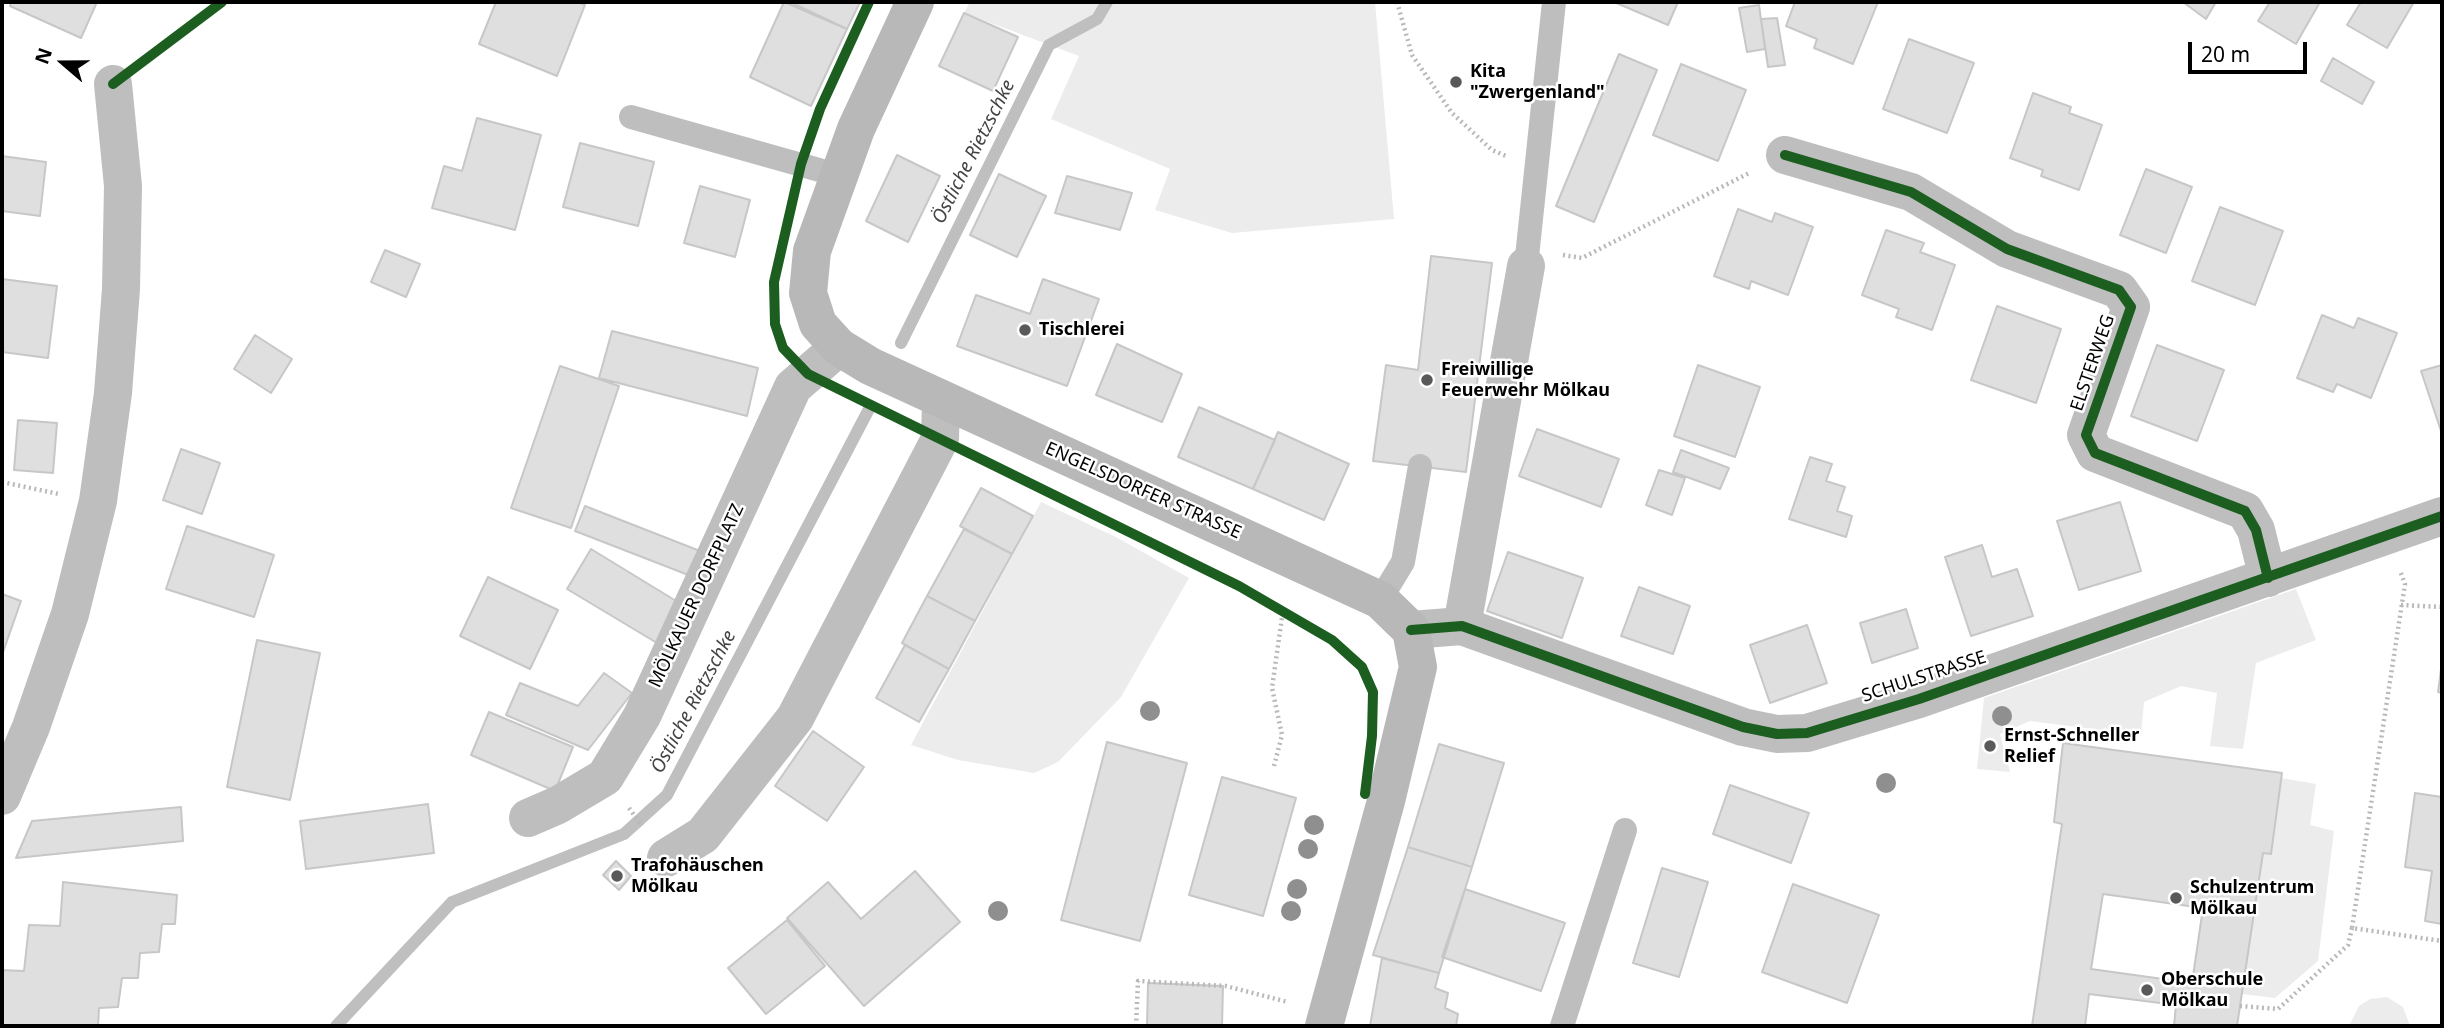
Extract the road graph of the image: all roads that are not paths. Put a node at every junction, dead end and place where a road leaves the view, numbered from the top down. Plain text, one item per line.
1 (915, 2) edge
2 (1555, 2) edge
3 (113, 84) dead end
4 (631, 117) dead end
5 (1785, 155) road end
6 (837, 175) junction
7 (1527, 258) joint
8 (869, 364) junction
9 (941, 401) junction
10 (1420, 466) dead end
11 (2442, 516) edge
12 (2268, 578) junction
13 (1380, 600) junction
14 (1462, 626) junction
15 (1411, 630) junction
16 (2, 796) edge
17 (528, 818) dead end
18 (1625, 830) dead end
19 (655, 843) road end
20 (1324, 1026) edge
21 (1562, 1026) edge

1 - 6 main road, ENGELSDORFER STRASSE
2 - 7 lane
3 - 16 street
4 - 6 lane
5 - 12 street, ELSTERWEG
6 - 8 main road, ENGELSDORFER STRASSE
7 - 14 street
8 - 9 main road, ENGELSDORFER STRASSE
8 - 17 street, MÖLKAUER DORFPLATZ
9 - 13 main road, ENGELSDORFER STRASSE
9 - 19 street
10 - 13 lane
11 - 12 street, SCHULSTRASSE
12 - 14 street, SCHULSTRASSE
13 - 15 main road, ENGELSDORFER STRASSE
14 - 15 street, SCHULSTRASSE
15 - 20 main road
18 - 21 lane

